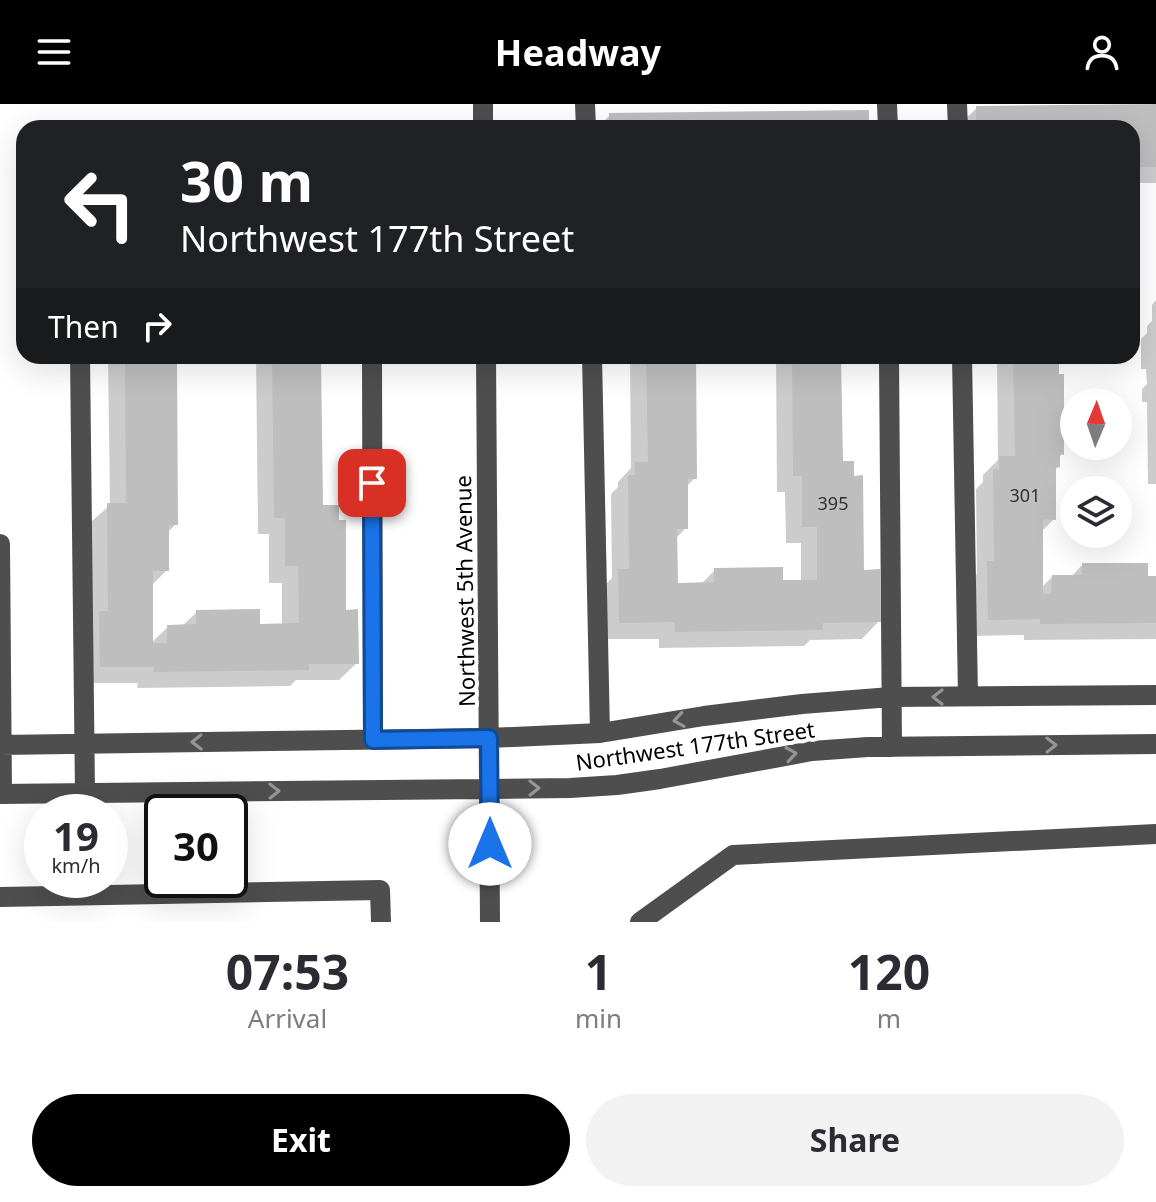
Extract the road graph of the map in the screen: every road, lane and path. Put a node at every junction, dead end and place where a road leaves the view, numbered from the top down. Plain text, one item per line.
1 (80, 364) edge
2 (372, 364) edge
3 (486, 364) edge
4 (592, 364) edge
5 (889, 364) edge
6 (962, 364) edge
7 (0, 544) edge
8 (1156, 695) edge
9 (968, 696) junction
10 (891, 697) junction
11 (600, 733) junction
12 (489, 738) junction
13 (373, 740) junction
14 (84, 743) junction
15 (1156, 744) edge
16 (1, 745) edge
17 (892, 747) junction
18 (490, 789) junction
19 (85, 793) junction
20 (1, 794) edge
21 (1156, 834) edge
22 (0, 897) edge
23 (381, 922) edge
24 (490, 922) edge
25 (640, 922) edge

1 - 14 street
2 - 13 street
3 - 12 street, Northwest 5th Avenue
4 - 11 street
5 - 10 street
6 - 9 street
7 - 16 street
8 - 9 street, Northwest 177th Street
9 -> 10 street, Northwest 177th Street
10 -> 11 street, Northwest 177th Street
10 - 17 street
11 - 12 street, Northwest 177th Street
12 - 13 street, Northwest 177th Street
12 - 18 street, Northwest 5th Avenue
13 -> 14 street, Northwest 177th Street
14 - 16 street, Northwest 177th Street
14 - 19 street
17 -> 15 street, Northwest 177th Street
16 - 20 street
18 -> 17 street, Northwest 177th Street
19 -> 18 street, Northwest 177th Street
18 - 24 street, Northwest 5th Avenue
19 - 20 street, Northwest 177th Street
21 - 25 street
22 - 23 street

